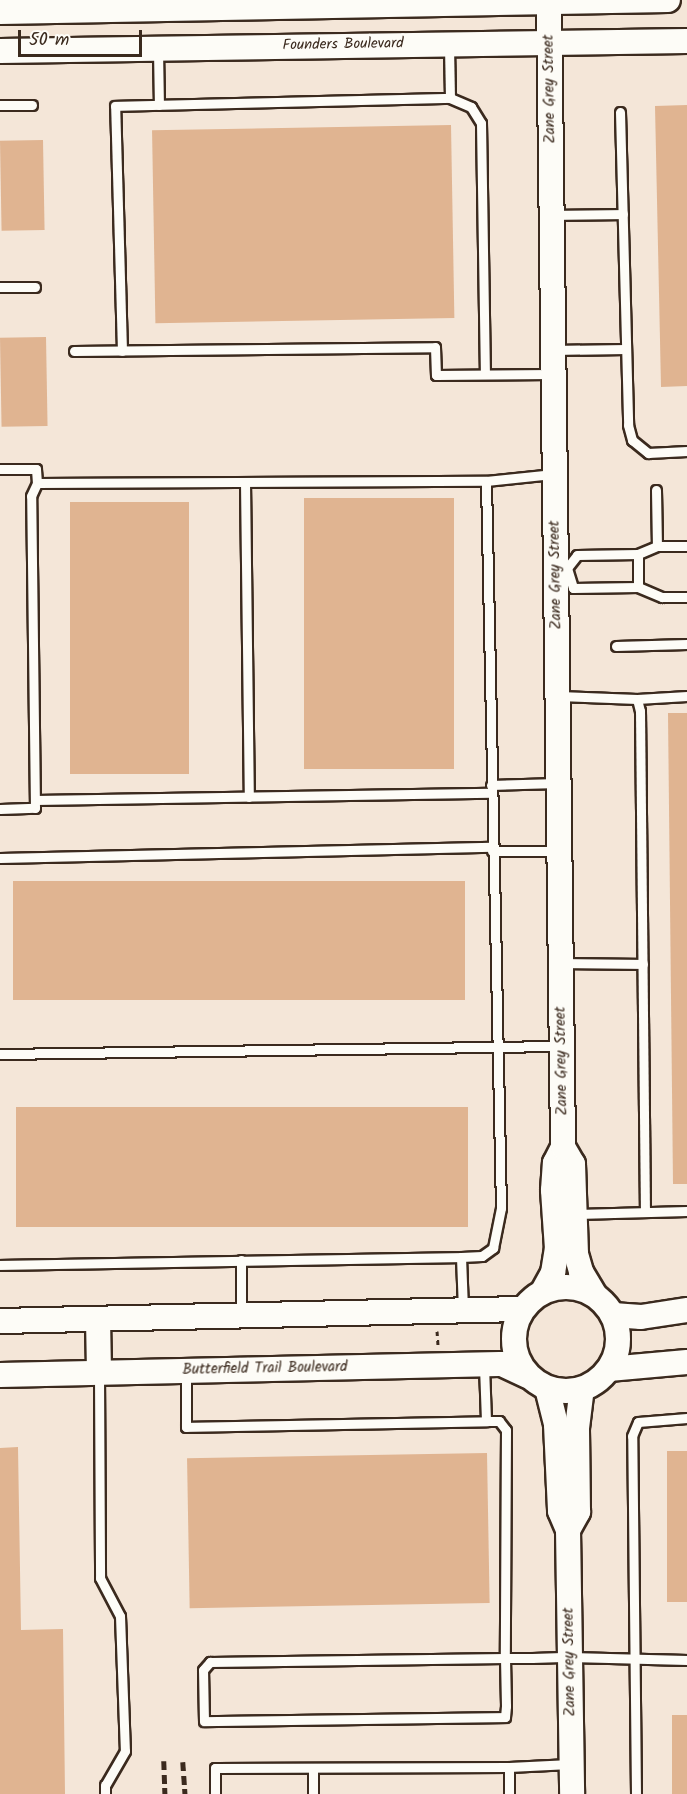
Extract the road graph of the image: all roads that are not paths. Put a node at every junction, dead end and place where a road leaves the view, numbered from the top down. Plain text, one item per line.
1 (668, 0) edge
2 (549, 1) edge
3 (383, 2) edge
4 (439, 2) edge
5 (81, 5) edge
6 (0, 12) edge
7 (687, 40) edge
8 (549, 42) junction
9 (449, 43) junction
10 (383, 44) junction
11 (158, 48) junction
12 (81, 49) junction
13 (0, 51) edge
14 (450, 98) junction
15 (0, 105) edge
16 (32, 105) dead end
17 (159, 105) junction
18 (620, 112) dead end
19 (623, 214) junction
20 (552, 215) junction
21 (0, 287) edge
22 (35, 287) dead end
23 (626, 349) junction
24 (553, 350) junction
25 (74, 351) dead end
26 (122, 351) junction
27 (484, 374) junction
28 (554, 374) junction
29 (687, 451) edge
30 (0, 469) edge
31 (555, 474) junction
32 (486, 481) junction
33 (245, 482) junction
34 (37, 483) junction
35 (656, 490) dead end
36 (657, 546) junction
37 (687, 546) edge
38 (638, 554) junction
39 (561, 568) junction
40 (638, 587) junction
41 (687, 597) edge
42 (687, 644) edge
43 (616, 646) dead end
44 (557, 696) junction
45 (687, 696) edge
46 (637, 699) junction
47 (558, 783) junction
48 (491, 789) junction
49 (249, 797) junction
50 (35, 800) junction
51 (0, 809) edge
52 (492, 849) junction
53 (559, 851) junction
54 (0, 858) edge
55 (561, 963) junction
56 (643, 964) junction
57 (562, 1046) junction
58 (495, 1047) junction
59 (0, 1054) edge
60 (563, 1147) junction
61 (687, 1211) edge
62 (645, 1212) junction
63 (574, 1214) junction
64 (461, 1257) junction
65 (241, 1260) junction
66 (0, 1265) edge
67 (543, 1291) junction
68 (595, 1295) junction
69 (522, 1309) junction
70 (464, 1310) junction
71 (687, 1310) edge
72 (613, 1315) junction
73 (241, 1316) junction
74 (98, 1319) junction
75 (0, 1321) edge
76 (687, 1362) edge
77 (484, 1364) junction
78 (609, 1369) junction
79 (186, 1370) junction
80 (99, 1372) junction
81 (0, 1375) edge
82 (537, 1382) junction
83 (582, 1389) junction
84 (687, 1418) edge
85 (486, 1421) junction
86 (568, 1530) junction
87 (570, 1657) junction
88 (505, 1658) junction
89 (634, 1660) junction
90 (687, 1660) edge
91 (571, 1764) junction
92 (509, 1767) junction
93 (312, 1768) junction
94 (105, 1794) edge
95 (215, 1794) edge
96 (313, 1794) edge
97 (509, 1794) edge
98 (572, 1794) edge
99 (636, 1794) edge

1 - 2 street
2 - 4 street
2 - 8 street, Zane Grey Street
3 - 4 street
3 - 5 street
3 - 10 street
5 - 6 street
5 - 12 street
7 - 8 street, Founders Boulevard
8 - 9 street, Founders Boulevard
8 - 20 street, Zane Grey Street
9 - 10 street, Founders Boulevard
9 - 14 lane
10 - 11 street, Founders Boulevard
11 - 12 street, Founders Boulevard
11 - 17 lane
12 - 13 street, Founders Boulevard
14 - 17 lane
14 - 27 lane
15 - 16 lane
17 - 26 lane
18 - 19 lane
19 - 20 lane
19 - 23 lane
20 - 24 street, Zane Grey Street
21 - 22 lane
23 - 24 lane
23 - 29 lane
24 - 28 street, Zane Grey Street
25 - 26 lane
26 - 27 lane
27 - 28 lane
28 - 31 street, Zane Grey Street
30 - 34 lane
31 - 32 lane
31 - 39 street, Zane Grey Street
32 - 33 lane
32 - 48 lane
33 - 34 lane
33 - 49 lane
34 - 50 lane
35 - 36 lane
36 - 37 lane
36 - 38 lane
38 - 39 lane
38 - 40 lane
39 - 40 lane
39 - 44 street, Zane Grey Street
40 - 41 lane
42 - 43 lane
44 - 46 lane
44 - 47 street, Zane Grey Street
45 - 46 lane
46 - 56 lane
47 - 48 lane
47 - 53 street, Zane Grey Street
48 - 49 lane
48 - 52 lane
49 - 50 lane
50 - 51 lane
52 - 53 lane
52 - 54 lane
52 - 58 lane
53 - 55 street, Zane Grey Street
55 - 56 lane
55 - 57 street, Zane Grey Street
56 - 62 lane
57 - 58 lane
57 - 60 street, Zane Grey Street
58 - 59 lane
58 - 64 lane
60 - 63 street, Zane Grey Street
60 - 67 street, Zane Grey Street
61 - 62 lane
62 - 63 lane
63 - 68 street, Zane Grey Street
64 - 65 lane
64 - 70 lane
65 - 66 lane
65 - 73 lane
67 - 68 street
67 - 69 street
68 - 72 street
69 - 70 street
69 - 82 street
70 - 73 street
71 - 72 street
72 - 78 street
73 - 74 street
74 - 75 street
74 - 80 street
76 - 78 street
77 - 79 street, Butterfield Trail Boulevard
77 - 82 street, Butterfield Trail Boulevard
77 - 85 lane
78 - 83 street
79 - 80 street, Butterfield Trail Boulevard
79 - 85 lane
80 - 81 street, Butterfield Trail Boulevard
80 - 94 lane
82 - 83 street
82 - 86 street, Zane Grey Street
83 - 86 street, Zane Grey Street
84 - 89 lane
85 - 88 lane
86 - 87 street, Zane Grey Street
87 - 88 lane
87 - 89 lane
87 - 91 street, Zane Grey Street
88 - 88 lane
89 - 90 lane
89 - 99 lane
91 - 92 lane
91 - 98 street, Zane Grey Street
92 - 93 lane
92 - 97 lane
93 - 95 lane
93 - 96 lane

